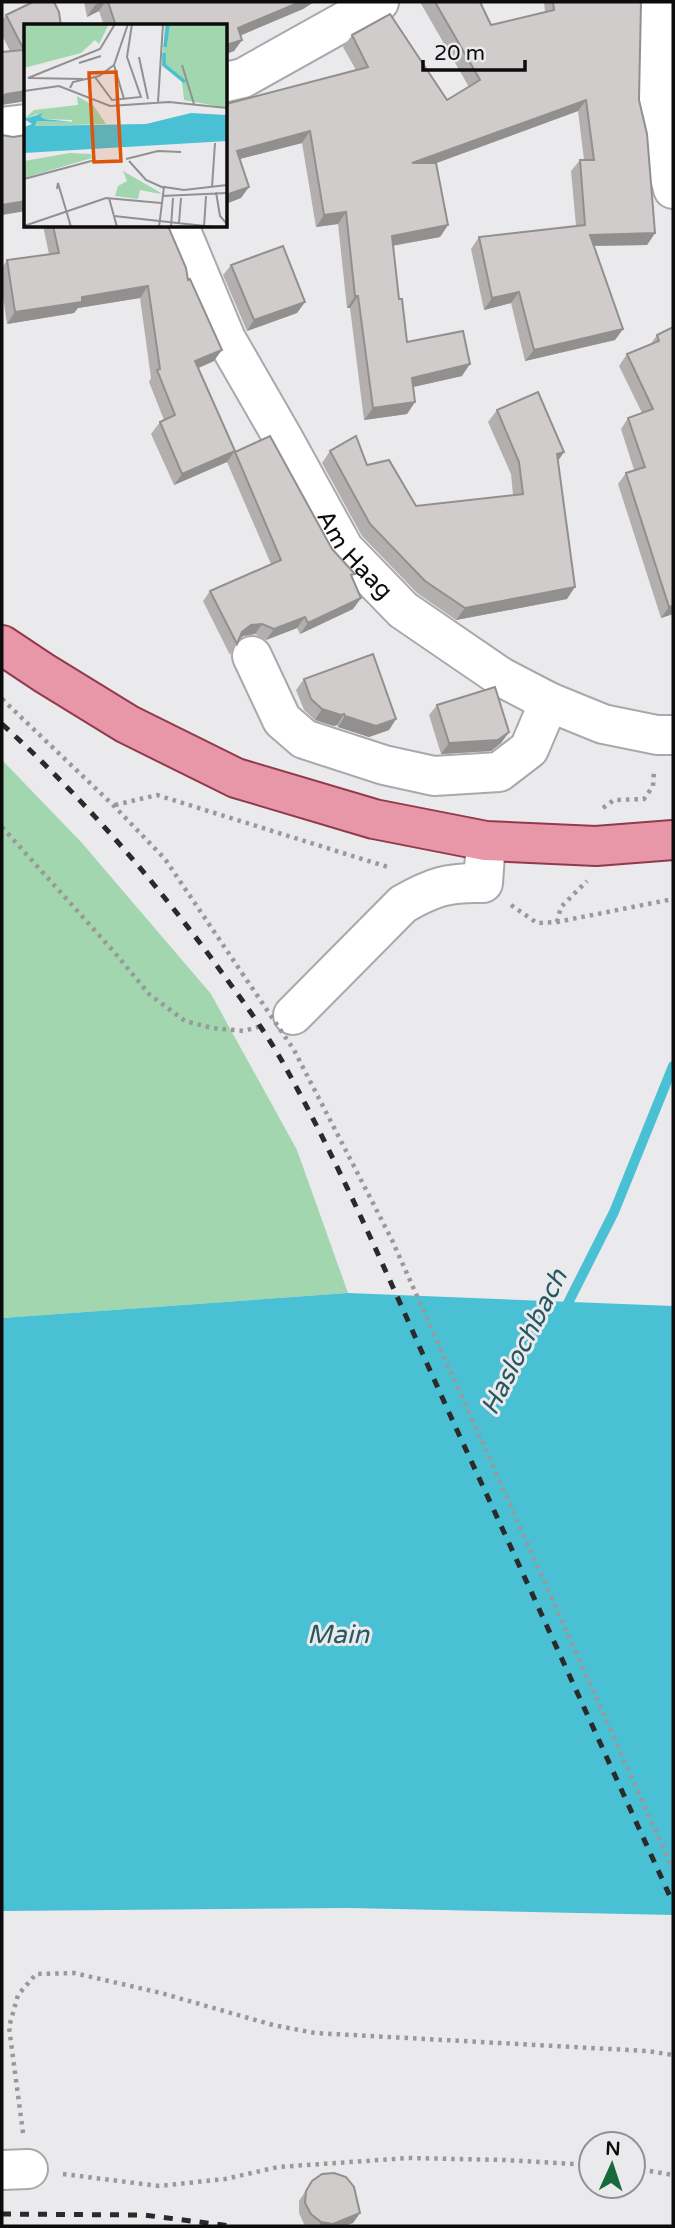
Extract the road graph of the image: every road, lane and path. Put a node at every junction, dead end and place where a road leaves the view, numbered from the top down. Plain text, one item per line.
1 (379, 2) edge
2 (655, 2) edge
3 (228, 82) edge
4 (24, 124) edge
5 (2, 127) edge
6 (673, 189) edge
7 (180, 228) edge
8 (2, 645) edge
9 (252, 656) dead end
10 (2, 699) edge
11 (549, 702) junction
12 (673, 736) edge
13 (114, 806) junction
14 (2, 827) edge
15 (673, 840) edge
16 (486, 841) junction
17 (483, 883) junction
18 (433, 889) junction
19 (673, 899) edge
20 (293, 1015) joint
21 (673, 1870) edge
22 (9, 2026) junction
23 (2, 2028) edge
24 (673, 2056) edge
25 (577, 2164) edge
26 (15, 2170) edge
27 (647, 2170) edge
28 (673, 2175) edge

1 - 3 street
2 - 6 street
4 - 5 street
7 - 11 street, Am Haag
8 - 16 main road
9 - 11 street
10 - 13 path
11 - 12 street, Am Haag
13 - 18 path
13 - 21 path, bridge
14 - 20 path
15 - 16 main road
16 - 17 street
17 - 18 street
17 - 19 path
18 - 20 street
22 - 23 path
22 - 24 path
22 - 26 path
25 - 26 path
27 - 28 path

